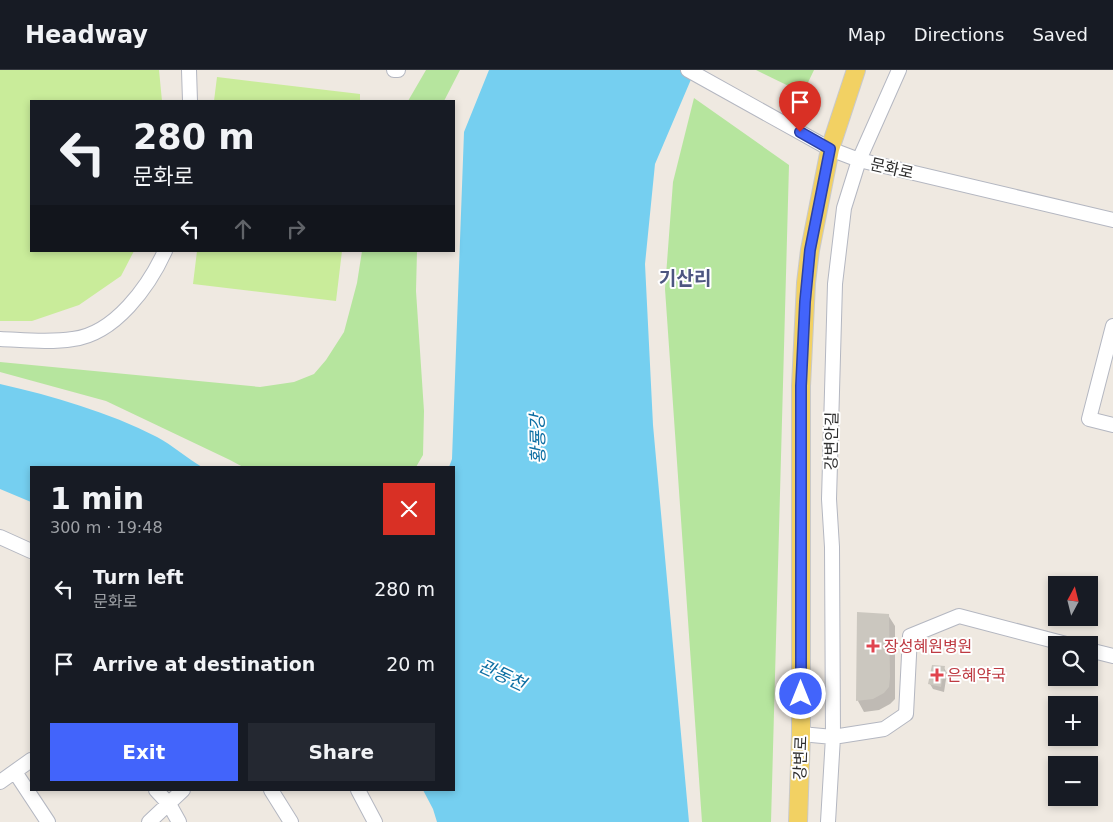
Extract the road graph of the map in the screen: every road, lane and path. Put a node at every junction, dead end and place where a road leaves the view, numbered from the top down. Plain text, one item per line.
1 (189, 70) edge
2 (394, 70) edge
3 (398, 70) edge
4 (688, 70) edge
5 (856, 70) edge
6 (899, 70) edge
7 (190, 100) edge
8 (830, 149) junction
9 (859, 160) junction
10 (1113, 220) edge
11 (164, 252) edge
12 (1113, 326) edge
13 (0, 339) edge
14 (1113, 425) edge
15 (0, 537) edge
16 (30, 551) edge
17 (1048, 639) edge
18 (1098, 652) edge
19 (1113, 656) edge
20 (801, 734) junction
21 (833, 737) junction
22 (30, 761) edge
23 (15, 772) junction
24 (0, 782) edge
25 (157, 791) edge
26 (182, 791) edge
27 (272, 791) edge
28 (359, 791) edge
29 (169, 804) junction
30 (48, 822) edge
31 (149, 822) edge
32 (179, 822) edge
33 (291, 822) edge
34 (375, 822) edge
35 (798, 822) edge
36 (828, 822) edge

1 - 7 street
2 - 3 street
4 - 8 street, 문화로
5 - 8 main road, 강변로
6 - 9 street, 강변안길
8 - 9 street, 문화로
8 - 20 main road, 강변로
9 - 10 street, 문화로
9 - 21 street, 강변안길
11 - 13 street
12 - 14 street
15 - 16 street
17 - 21 street
18 - 19 street
20 - 21 street
20 - 35 main road, 강변로
21 - 36 street, 강변안길
22 - 23 street
23 - 24 street
23 - 30 street
25 - 29 street
26 - 29 street
27 - 33 street
28 - 34 street
29 - 31 street
29 - 32 street

